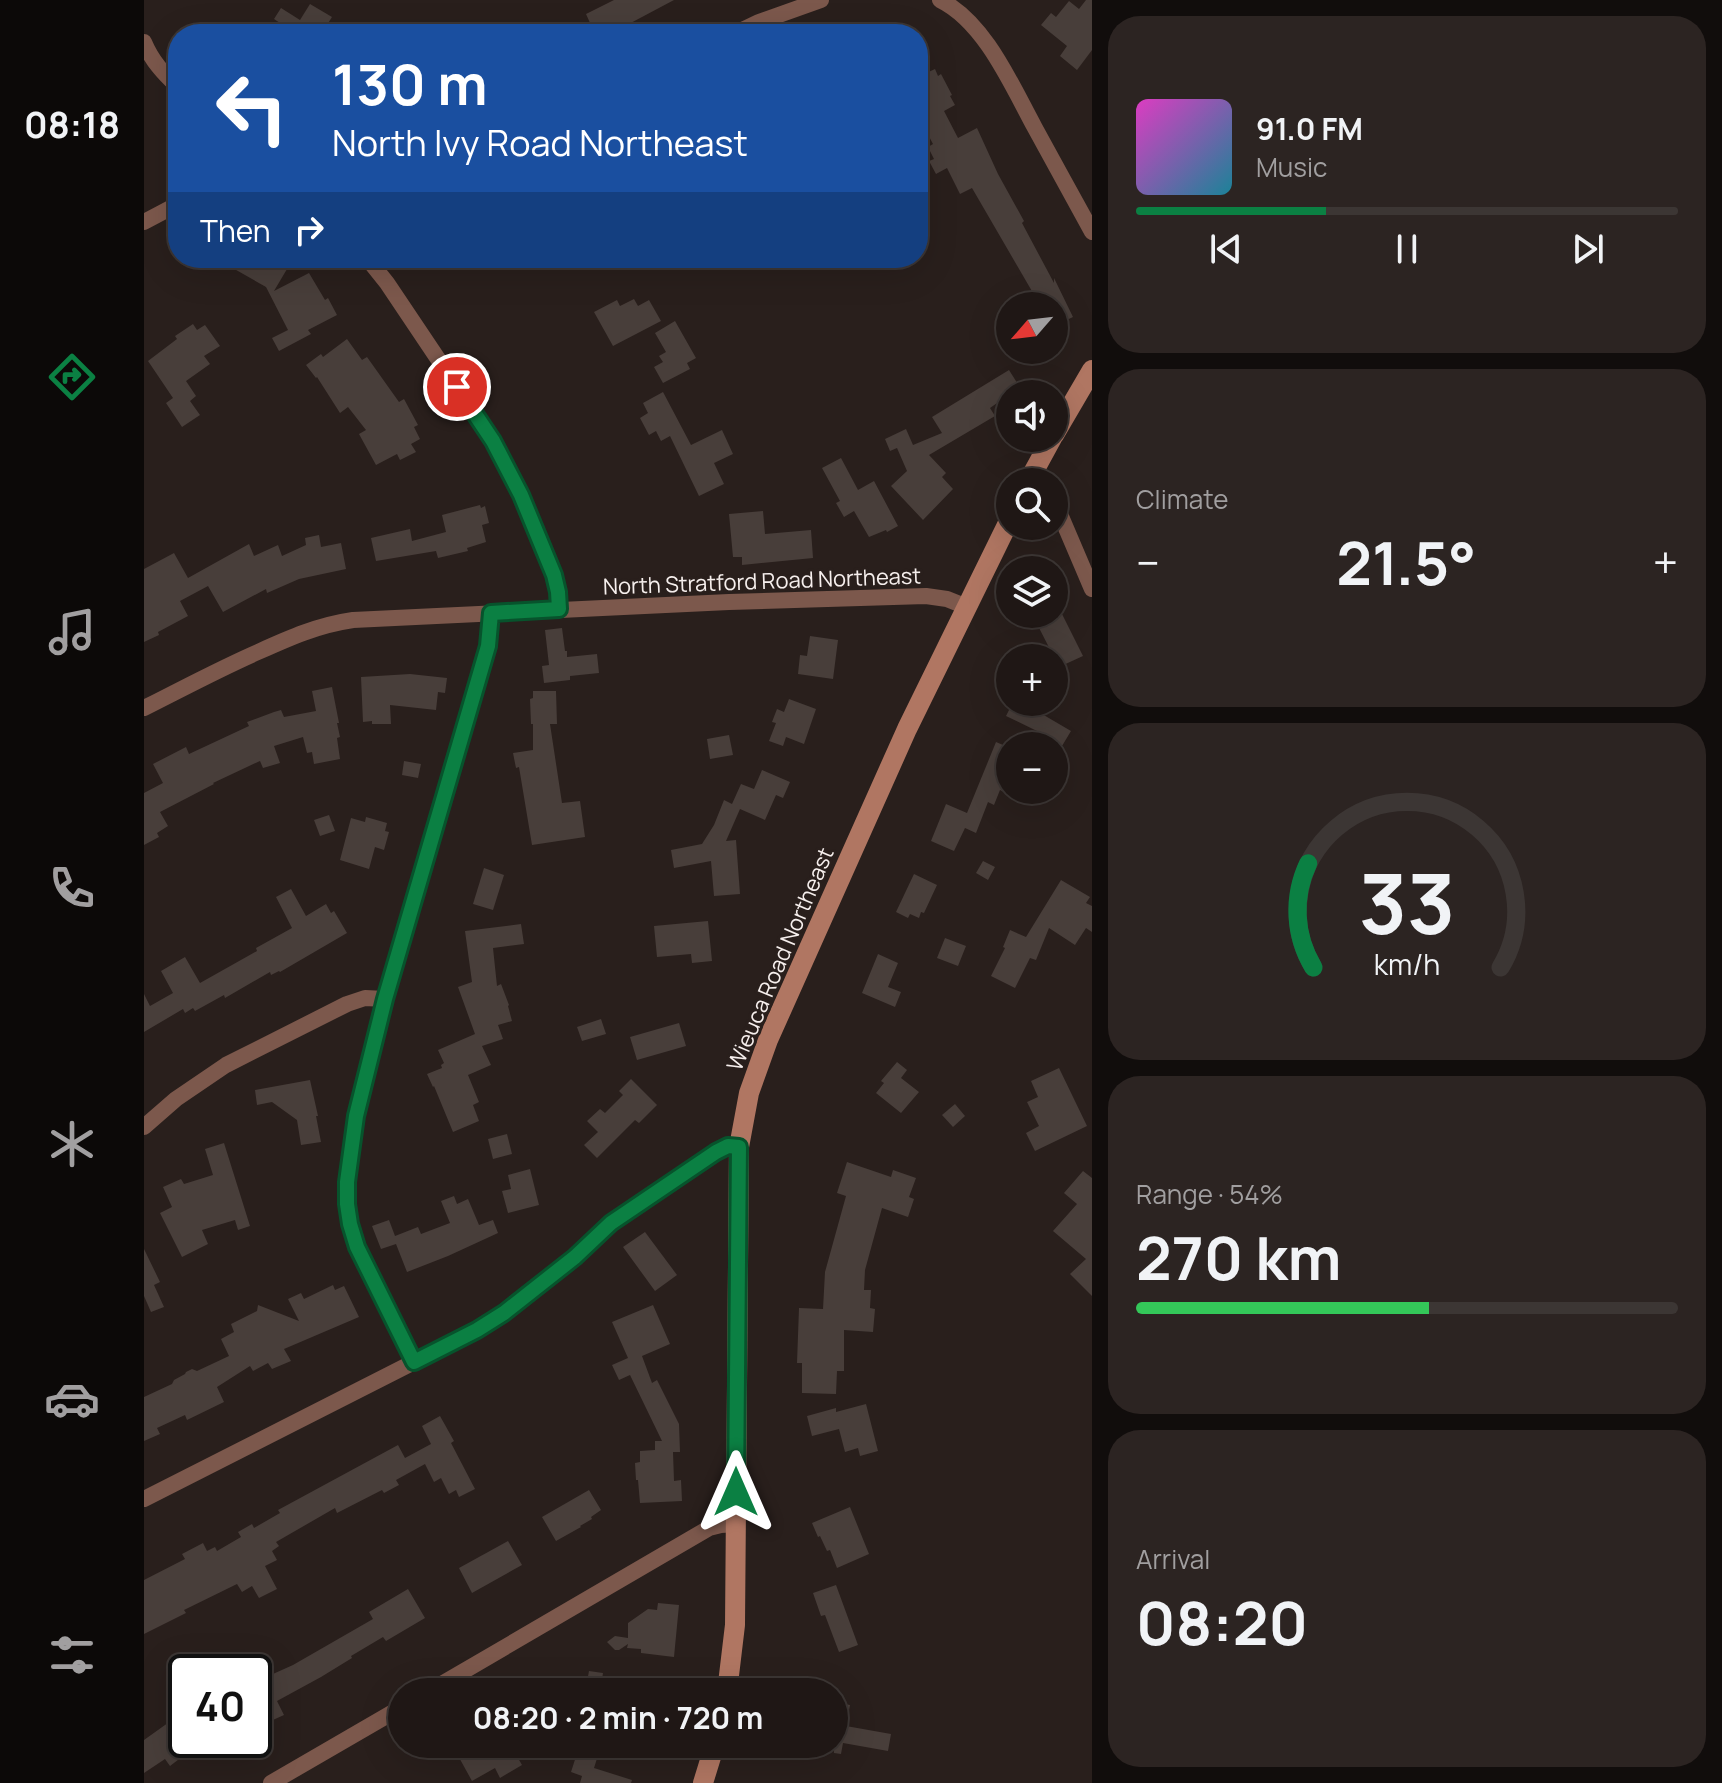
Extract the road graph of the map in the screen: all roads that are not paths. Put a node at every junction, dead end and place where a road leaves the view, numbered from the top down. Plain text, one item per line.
1 (821, 0) edge
2 (940, 0) edge
3 (755, 24) edge
4 (144, 42) edge
5 (168, 78) edge
6 (168, 209) edge
7 (144, 222) edge
8 (1092, 232) edge
9 (375, 268) edge
10 (1092, 370) edge
11 (1068, 411) edge
12 (1068, 533) edge
13 (1000, 540) edge
14 (1092, 589) edge
15 (967, 607) junction
16 (559, 609) junction
17 (491, 613) junction
18 (144, 708) edge
19 (385, 999) junction
20 (144, 1127) edge
21 (739, 1147) junction
22 (414, 1362) junction
23 (144, 1499) edge
24 (736, 1524) junction
25 (452, 1678) edge
26 (729, 1678) edge
27 (388, 1715) edge
28 (711, 1758) edge
29 (271, 1783) edge
30 (703, 1783) edge

1 - 3 street
2 - 8 street
4 - 5 street
6 - 7 street
9 - 16 street
10 - 11 street
12 - 14 street
13 - 15 street, Wieuca Road Northeast
15 - 16 street, North Stratford Road Northeast
15 - 21 street, Wieuca Road Northeast
16 - 17 street, North Stratford Road Northeast
17 - 18 street, North Stratford Road Northeast
17 - 19 street
19 - 20 street
19 - 22 street
21 - 22 street
21 - 24 street, Wieuca Road Northeast
22 - 23 street
24 - 25 street
24 - 26 street, Wieuca Road Northeast
27 - 29 street
28 - 30 street

